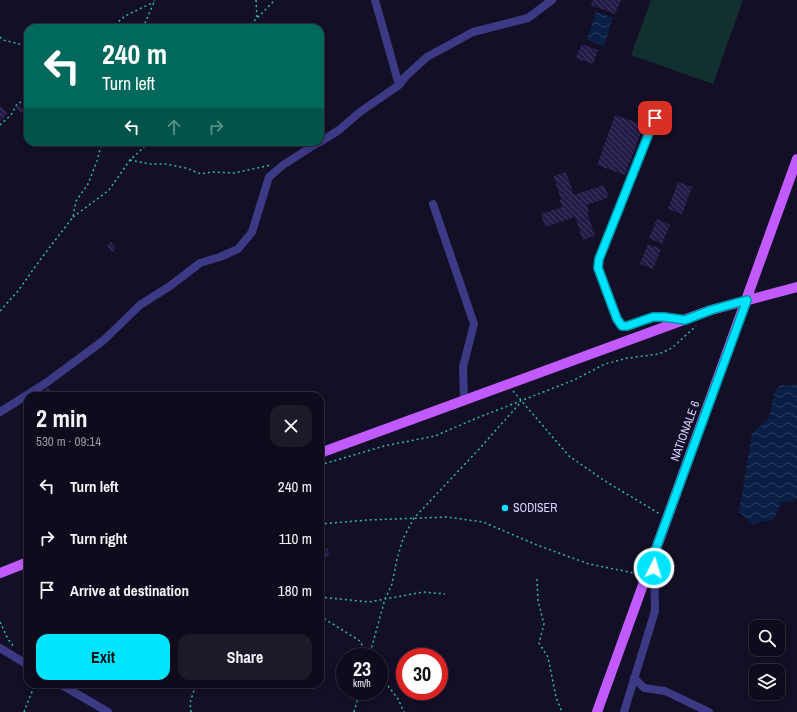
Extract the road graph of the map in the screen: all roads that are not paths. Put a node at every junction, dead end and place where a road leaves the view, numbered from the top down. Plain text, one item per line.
1 (375, 0) edge
2 (552, 0) edge
3 (399, 85) junction
4 (655, 118) dead end
5 (324, 139) edge
6 (313, 146) edge
7 (797, 159) edge
8 (433, 204) dead end
9 (797, 287) edge
10 (747, 300) junction
11 (685, 320) junction
12 (32, 392) edge
13 (24, 397) edge
14 (464, 400) junction
15 (0, 412) edge
16 (324, 452) edge
17 (654, 554) junction
18 (24, 563) edge
19 (1, 571) edge
20 (0, 648) edge
21 (24, 663) edge
22 (634, 678) junction
23 (67, 688) edge
24 (108, 712) edge
25 (597, 712) edge
26 (624, 712) edge
27 (709, 712) edge

1 - 3 street
2 - 3 street
3 - 5 street
4 - 11 street
6 - 12 street
7 - 10 main road, NATIONALE 6
8 - 14 street
9 - 10 main road
10 - 11 main road
10 - 17 main road, NATIONALE 6
11 - 14 main road
13 - 15 street
14 - 16 main road
17 - 22 street
17 - 25 main road, NATIONALE 6
18 - 19 main road
20 - 21 street
22 - 26 street
22 - 27 street
23 - 24 street

